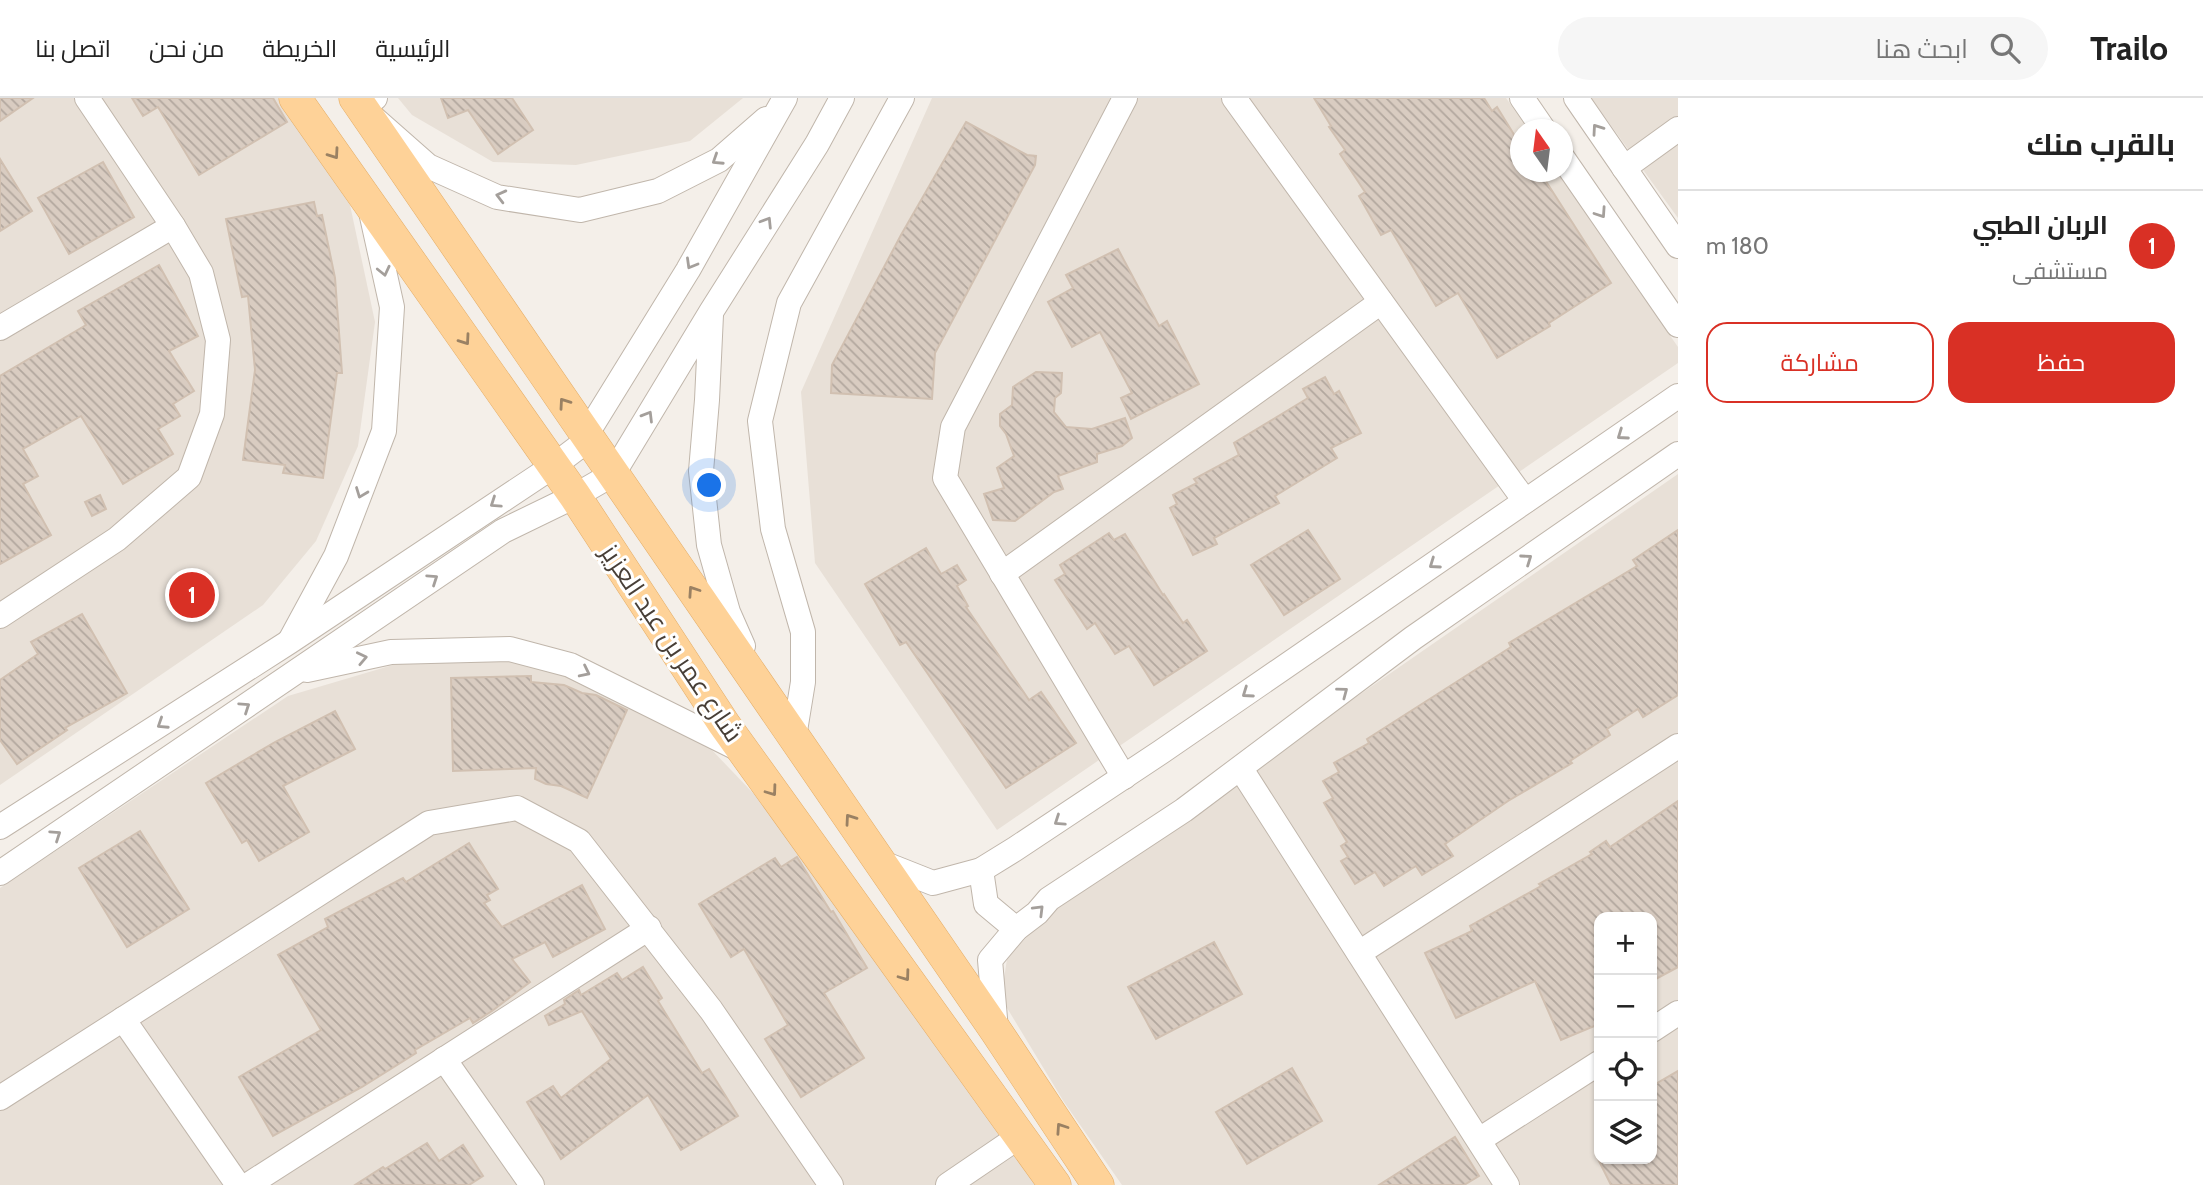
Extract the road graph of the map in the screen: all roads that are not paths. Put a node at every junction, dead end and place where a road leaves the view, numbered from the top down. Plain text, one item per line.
1 (87, 98) edge
2 (295, 98) edge
3 (785, 98) edge
4 (842, 98) edge
5 (902, 98) edge
6 (1125, 98) edge
7 (1234, 98) edge
8 (1522, 98) edge
9 (1576, 98) edge
10 (364, 101) edge
11 (1536, 119) edge
12 (1678, 128) edge
13 (1624, 168) junction
14 (1573, 172) edge
15 (370, 204) junction
16 (173, 226) junction
17 (1678, 246) edge
18 (1381, 302) junction
19 (711, 312) junction
20 (1678, 325) edge
21 (0, 328) edge
22 (1678, 396) edge
23 (589, 439) junction
24 (1678, 454) edge
25 (552, 467) junction
26 (613, 474) junction
27 (575, 496) junction
28 (1525, 501) junction
29 (1002, 574) junction
30 (0, 616) edge
31 (289, 642) junction
32 (296, 672) junction
33 (766, 698) junction
34 (794, 737) junction
35 (1678, 747) edge
36 (744, 751) junction
37 (1241, 769) junction
38 (1124, 777) junction
39 (0, 828) edge
40 (880, 862) junction
41 (981, 870) junction
42 (0, 873) edge
43 (649, 928) junction
44 (1016, 929) junction
45 (1359, 953) junction
46 (1678, 1013) edge
47 (123, 1019) junction
48 (1657, 1027) edge
49 (996, 1031) junction
50 (444, 1059) junction
51 (1594, 1066) edge
52 (0, 1098) edge
53 (1020, 1136) junction
54 (1479, 1140) junction
55 (239, 1185) edge
56 (248, 1185) edge
57 (532, 1185) edge
58 (831, 1185) edge
59 (948, 1185) edge
60 (1055, 1185) edge
61 (1098, 1185) edge
62 (1507, 1185) edge

1 - 16 street
2 -> 15 main road, شارع عمر بن عبد العزيز
3 -> 10 street
3 -> 23 street
19 -> 4 street
5 - 34 street
6 - 29 street
7 - 18 street
8 - 11 street
13 -> 9 street
23 -> 10 main road, شارع عمر بن عبد العزيز
12 - 13 street
13 - 17 street
14 -> 20 street
15 -> 25 main road, شارع عمر بن عبد العزيز
15 -> 31 street
16 - 21 street
16 - 30 street
18 - 28 street
18 - 29 street
26 -> 19 street
19 - 33 street
22 -> 28 street
23 - 25 street
23 - 26 main road, شارع عمر بن عبد العزيز
37 -> 24 street
25 - 27 main road, شارع عمر بن عبد العزيز
25 -> 31 street
26 - 27 street
33 -> 26 main road, شارع عمر بن عبد العزيز
32 -> 27 street
27 - 36 main road, شارع عمر بن عبد العزيز
28 -> 38 street
29 - 38 street
31 -> 39 street
32 -> 36 street
42 -> 32 street
33 - 34 main road, شارع عمر بن عبد العزيز
40 -> 34 main road, شارع عمر بن عبد العزيز
35 - 45 street
36 -> 53 main road, شارع عمر بن عبد العزيز
44 -> 37 street
37 - 45 street
38 -> 41 street
40 - 41 street
40 - 49 main road, شارع عمر بن عبد العزيز
41 - 44 street
43 - 47 street
43 - 50 street
43 - 58 street
44 - 49 street
45 - 54 street
46 - 48 street
47 - 52 street
47 - 55 street
61 -> 49 main road, شارع عمر بن عبد العزيز
50 - 56 street
50 - 57 street
51 - 54 street
53 - 59 street
53 - 60 main road, شارع عمر بن عبد العزيز
54 - 62 street

